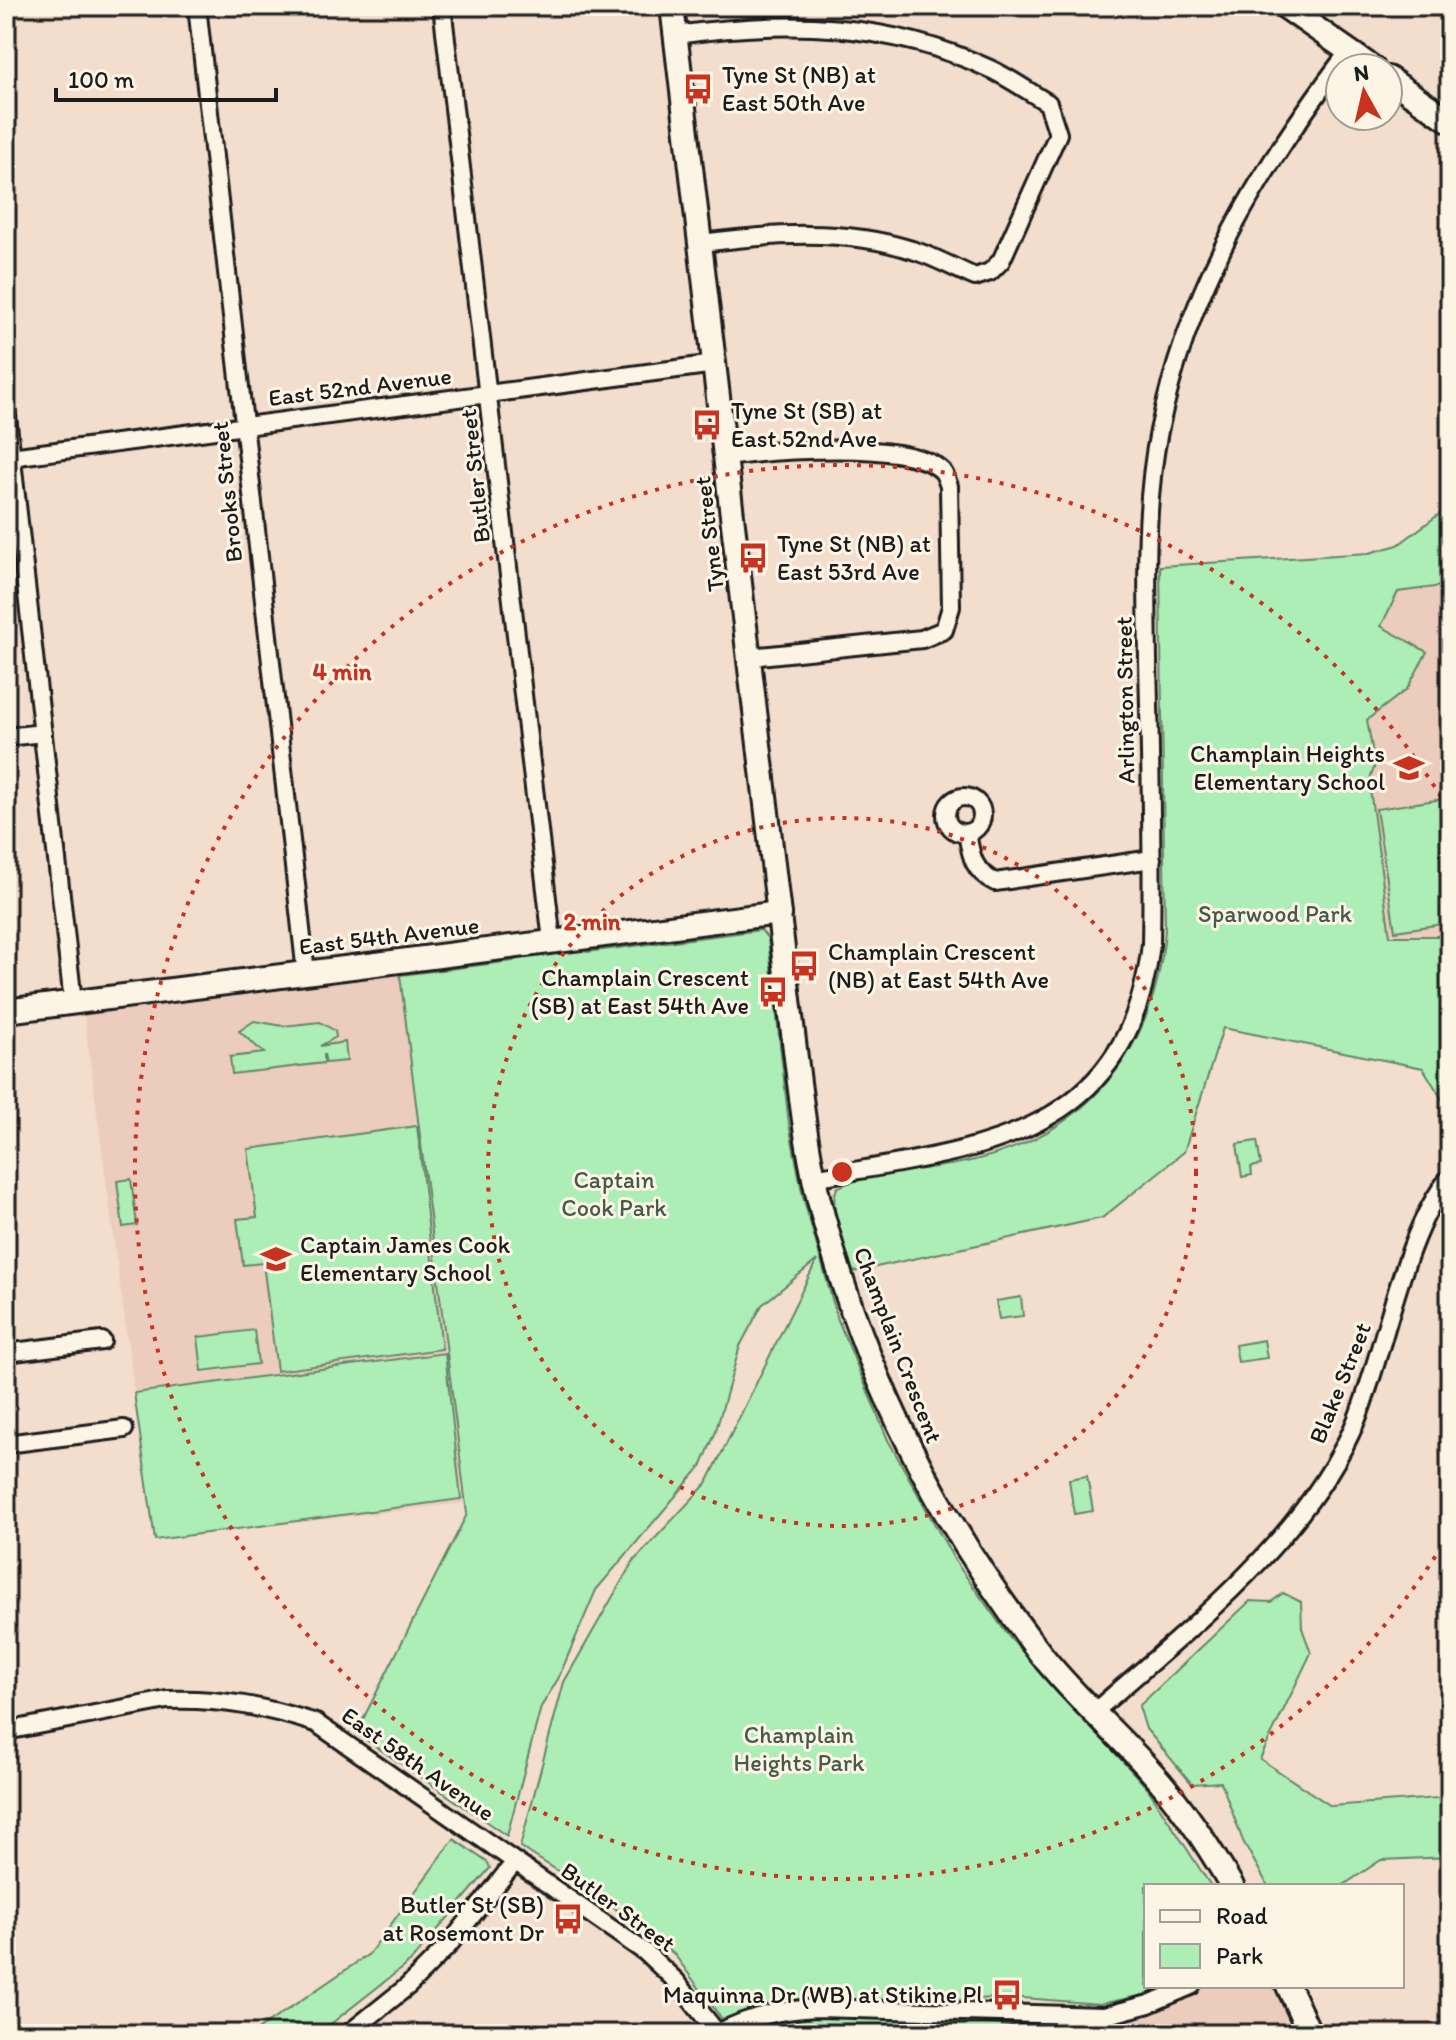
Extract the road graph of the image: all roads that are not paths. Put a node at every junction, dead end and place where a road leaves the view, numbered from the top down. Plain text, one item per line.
1 (197, 6) edge
2 (442, 6) edge
3 (672, 6) edge
4 (1284, 6) edge
5 (676, 35) junction
6 (1349, 51) joint
7 (1404, 89) edge
8 (1450, 121) edge
9 (701, 243) junction
10 (715, 364) junction
11 (490, 395) junction
12 (6, 407) edge
13 (244, 426) junction
14 (11, 457) junction
15 (726, 457) junction
16 (14, 542) edge
17 (750, 657) junction
18 (43, 733) junction
19 (6, 737) edge
20 (967, 833) dead end
21 (1152, 859) junction
22 (779, 913) junction
23 (552, 941) junction
24 (306, 973) junction
25 (73, 1002) junction
26 (6, 1011) edge
27 (1450, 1177) edge
28 (814, 1178) junction
29 (102, 1341) dead end
30 (6, 1353) edge
31 (124, 1429) dead end
32 (6, 1444) edge
33 (1093, 1713) junction
34 (6, 1731) edge
35 (514, 1863) junction
36 (1231, 1884) edge
37 (1186, 1988) edge
38 (1289, 1988) edge
39 (1082, 2016) junction
40 (1104, 2016) junction
41 (348, 2034) edge
42 (718, 2034) edge
43 (1082, 2034) edge
44 (1105, 2034) edge
45 (1310, 2034) edge

1 - 13 street, Brooks Street
2 - 11 street, Butler Street
3 - 5 street, Tyne Street
4 - 6 street
5 - 9 street, Tyne Street
5 - 9 street
6 - 21 street, Arlington Street
7 - 8 street
9 - 10 street, Tyne Street
10 - 11 street, East 52nd Avenue
10 - 15 street, Tyne Street
11 - 13 street, East 52nd Avenue
11 - 23 street, Butler Street
12 - 14 street
13 - 14 street, East 52nd Avenue
13 - 24 street, Brooks Street
14 - 16 street
15 - 17 street, Tyne Street
15 - 17 street
16 - 18 street
17 - 22 street, Tyne Street
18 - 19 street
18 - 25 street
20 - 21 street
21 - 28 street, Arlington Street
22 - 23 street, East 54th Avenue
22 - 28 street, Champlain Crescent
23 - 24 street, East 54th Avenue
24 - 25 street, East 54th Avenue
25 - 26 street, East 54th Avenue
27 - 33 street, Blake Street
28 - 33 street, Champlain Crescent
29 - 30 street
31 - 32 street
33 - 36 street, Champlain Crescent
34 - 35 street, East 58th Avenue
35 - 41 street
35 - 42 street, Butler Street
37 - 40 street
38 - 45 street
39 - 40 street
39 - 42 street
39 - 43 street
40 - 44 street

